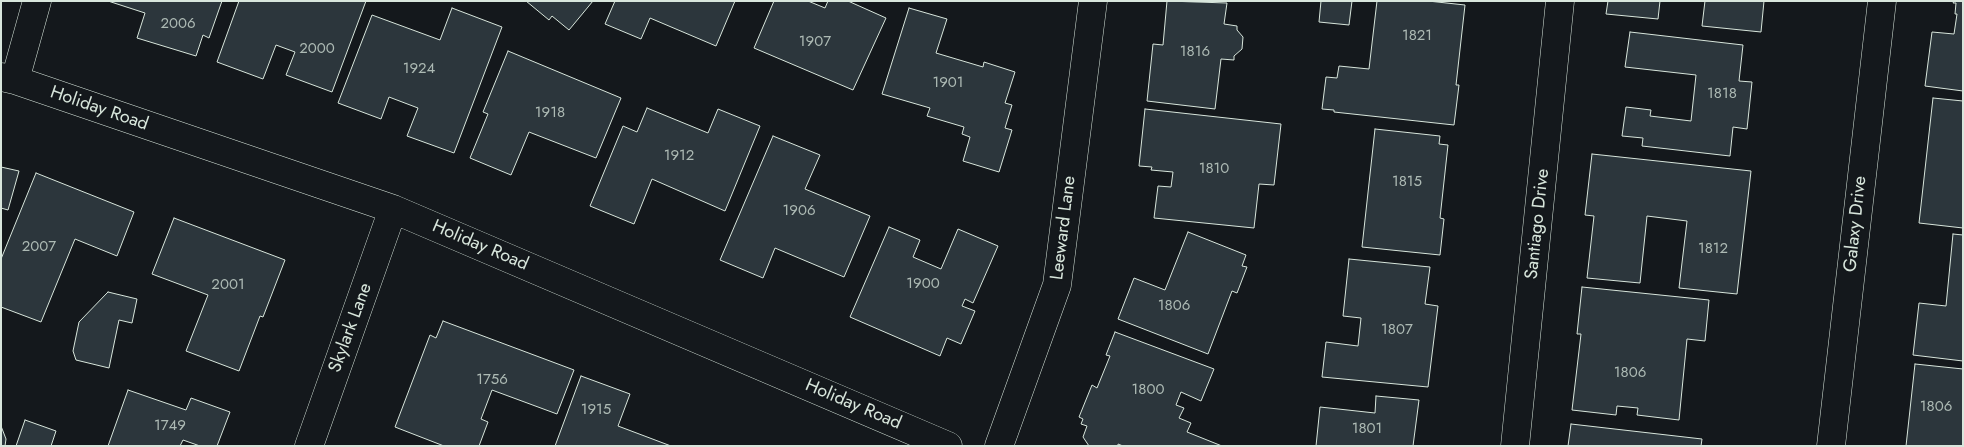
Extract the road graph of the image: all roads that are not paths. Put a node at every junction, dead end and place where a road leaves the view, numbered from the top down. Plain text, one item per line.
1 (36, 1) edge
2 (1093, 1) edge
3 (1560, 1) edge
4 (1882, 1) edge
5 (8, 79) edge
6 (393, 209) junction
7 (309, 446) edge
8 (948, 446) edge
9 (1000, 446) edge
10 (1515, 446) edge
11 (1831, 446) edge

1 - 5 street
2 - 9 street, Leeward Lane
3 - 10 street, Santiago Drive
4 - 11 street, Galaxy Drive
5 - 6 street, Holiday Road
6 - 7 street, Skylark Lane
6 - 8 street, Holiday Road

